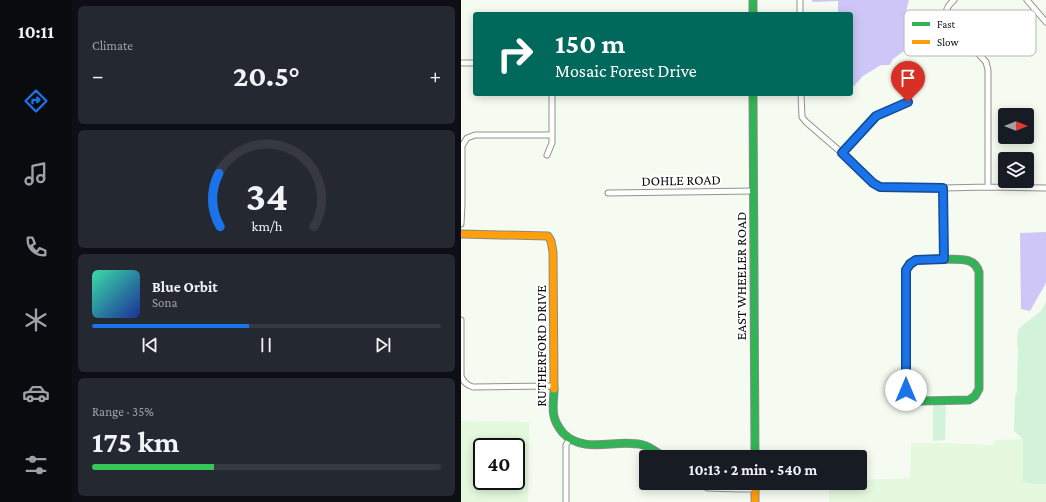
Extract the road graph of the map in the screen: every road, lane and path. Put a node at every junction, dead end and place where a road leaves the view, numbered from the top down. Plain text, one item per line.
1 (753, 0) edge
2 (800, 0) edge
3 (954, 0) edge
4 (1027, 0) edge
5 (947, 10) edge
6 (1036, 10) edge
7 (1036, 10) edge
8 (753, 12) edge
9 (800, 12) edge
10 (1046, 22) edge
11 (980, 56) edge
12 (461, 63) edge
13 (473, 63) edge
14 (552, 96) edge
15 (753, 96) edge
16 (801, 96) edge
17 (908, 102) dead end
18 (552, 135) junction
19 (842, 153) junction
20 (547, 155) dead end
21 (988, 187) junction
22 (943, 188) junction
23 (1046, 188) edge
24 (754, 191) junction
25 (608, 193) dead end
26 (461, 224) edge
27 (461, 234) edge
28 (944, 259) junction
29 (461, 320) edge
30 (554, 386) junction
31 (569, 440) junction
32 (655, 450) edge
33 (755, 450) edge
34 (755, 490) edge
35 (566, 502) edge
36 (755, 502) edge

1 - 8 street
2 - 9 street
3 - 5 street
4 - 7 street
6 - 10 street
11 - 21 street
12 - 13 street
14 - 18 street
15 - 24 street, EAST WHEELER ROAD
16 - 19 street
17 - 19 street
18 - 20 street
18 - 26 street
19 - 22 street
21 - 22 street
21 - 23 street
22 - 28 street
24 - 25 street, DOHLE ROAD
24 - 33 street, EAST WHEELER ROAD
27 - 30 street, RUTHERFORD DRIVE
28 - 28 street
29 - 30 street
30 - 31 street, RUTHERFORD DRIVE
31 - 32 street
31 - 35 street
34 - 36 street

